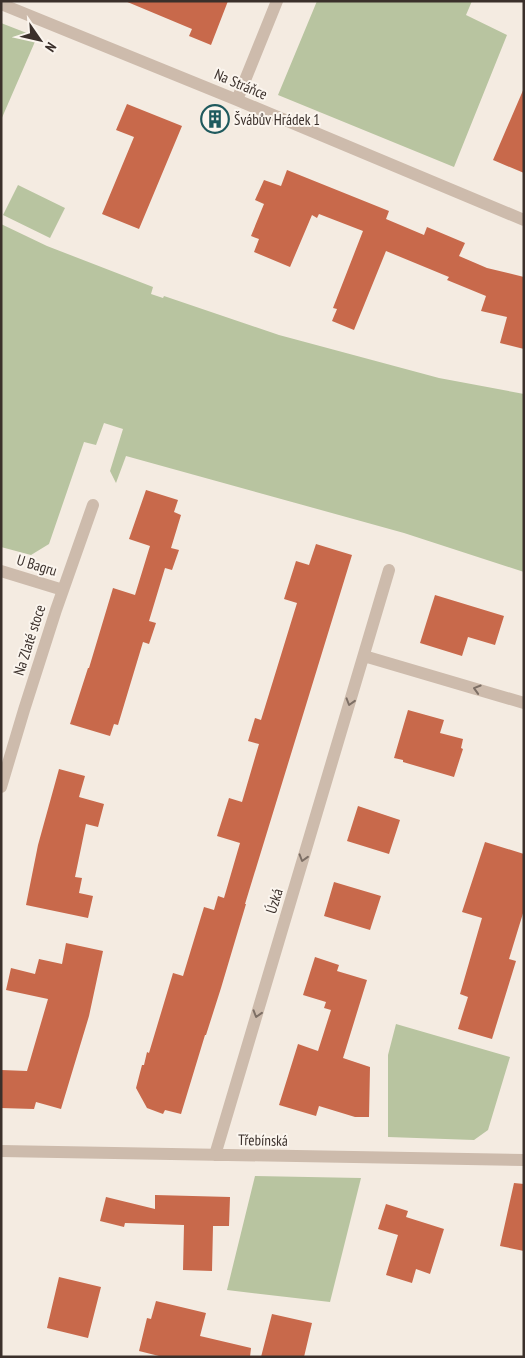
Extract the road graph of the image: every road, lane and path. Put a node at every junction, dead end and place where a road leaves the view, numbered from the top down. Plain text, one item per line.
1 (277, 1) edge
2 (1, 4) edge
3 (237, 100) junction
4 (524, 220) edge
5 (93, 505) dead end
6 (389, 570) dead end
7 (1, 571) edge
8 (63, 590) junction
9 (364, 656) junction
10 (524, 703) edge
11 (1, 787) edge
12 (1, 1152) edge
13 (215, 1155) junction
14 (524, 1160) edge

1 - 3 street
2 - 3 street, Na Stráňce
3 - 4 street, Na Stráňce
5 - 8 street, Na Zlaté stoce
6 - 9 street, Úzká
7 - 8 street, U Bagru
8 - 11 street, Na Zlaté stoce
10 -> 9 street
9 -> 13 street, Úzká
12 - 13 street, Třebínská
13 - 14 street, Třebínská

